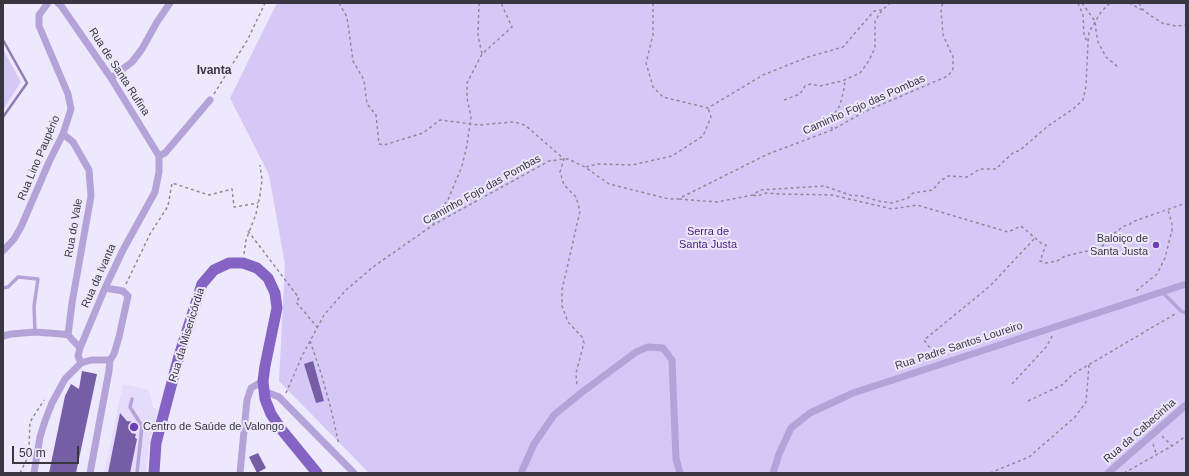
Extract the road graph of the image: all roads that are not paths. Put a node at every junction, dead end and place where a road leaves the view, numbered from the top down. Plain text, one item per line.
1 (48, 3) edge
2 (58, 3) edge
3 (170, 3) edge
4 (111, 78) junction
5 (210, 100) road end
6 (63, 134) junction
7 (159, 156) junction
8 (3, 251) edge
9 (1186, 284) edge
10 (106, 285) junction
11 (3, 288) edge
12 (1162, 292) junction
13 (1186, 313) edge
14 (35, 332) junction
15 (68, 335) junction
16 (3, 336) edge
17 (80, 348) junction
18 (110, 360) junction
19 (82, 363) junction
20 (264, 386) junction
21 (132, 399) dead end
22 (1186, 405) edge
23 (34, 473) edge
24 (90, 473) edge
25 (137, 473) edge
26 (154, 473) edge
27 (240, 473) edge
28 (317, 473) edge
29 (354, 473) edge
30 (521, 473) edge
31 (680, 473) edge
32 (773, 473) edge
33 (1108, 473) edge

1 - 6 street, Rua Lino Paupério
2 - 4 street, Rua de Santa Rufina
3 - 4 street
4 - 7 street, Rua de Santa Rufina
5 - 7 street
6 - 8 street, Rua Lino Paupério
6 - 15 street, Rua do Vale
7 - 10 street, Rua da Ivanta
9 - 12 street, Rua Padre Santos Loureiro
10 - 17 street, Rua da Ivanta
10 - 18 street
11 - 14 lane
12 - 13 lane
12 - 32 street, Rua Padre Santos Loureiro
14 - 15 street
14 - 16 street
15 - 17 street
17 - 19 street
18 - 19 street
18 - 24 street
19 - 23 street
20 - 26 main road, Rua da Misericórdia
20 - 27 street
20 - 28 main road
20 - 29 street
21 - 25 lane
22 - 33 street, Rua da Cabecinha
30 - 31 street

